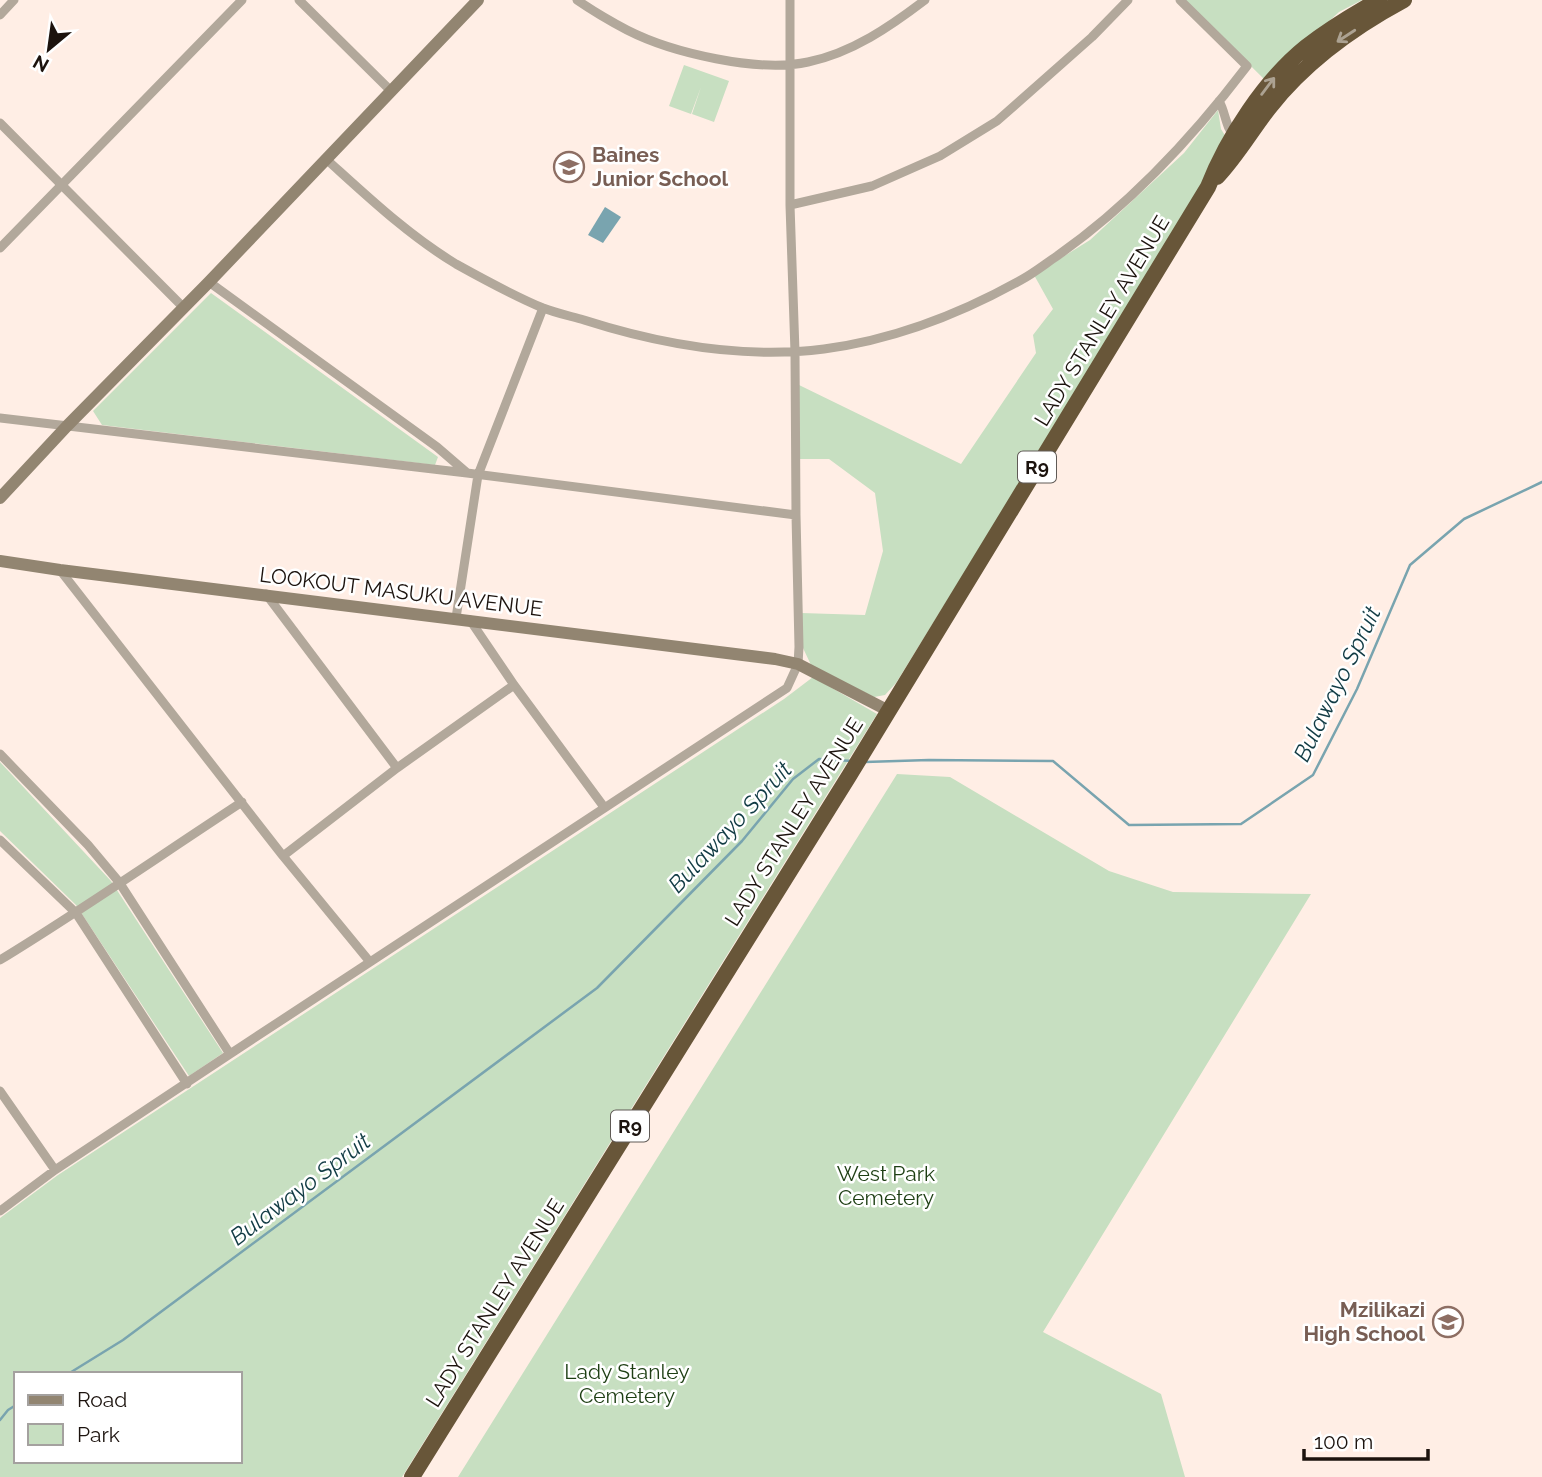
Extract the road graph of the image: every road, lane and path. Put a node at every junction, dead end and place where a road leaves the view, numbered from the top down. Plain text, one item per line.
1 (14, 0) edge
2 (242, 0) edge
3 (299, 0) edge
4 (478, 0) edge
5 (577, 0) edge
6 (790, 0) edge
7 (925, 0) edge
8 (1128, 0) edge
9 (1180, 0) edge
10 (1378, 0) edge
11 (1404, 0) edge
12 (0, 15) edge
13 (791, 65) junction
14 (391, 91) junction
15 (1219, 101) junction
16 (0, 123) edge
17 (1239, 139) junction
18 (326, 159) junction
19 (62, 183) junction
20 (790, 205) junction
21 (0, 248) edge
22 (209, 282) junction
23 (184, 308) junction
24 (543, 308) junction
25 (795, 352) junction
26 (0, 418) edge
27 (67, 426) junction
28 (472, 474) junction
29 (0, 498) edge
30 (796, 515) junction
31 (0, 561) edge
32 (60, 570) junction
33 (265, 594) junction
34 (456, 618) junction
35 (470, 620) junction
36 (798, 664) junction
37 (514, 685) junction
38 (887, 710) junction
39 (0, 754) edge
40 (397, 768) junction
41 (242, 802) junction
42 (604, 807) junction
43 (0, 840) edge
44 (283, 856) junction
45 (119, 882) junction
46 (76, 914) junction
47 (0, 960) edge
48 (370, 962) junction
49 (230, 1054) junction
50 (187, 1084) junction
51 (0, 1091) edge
52 (55, 1170) junction
53 (0, 1210) edge
54 (412, 1477) edge

1 - 12 street
2 - 19 street
3 - 14 street
4 - 14 street
5 - 13 street
6 - 13 street
7 - 13 street
8 - 20 street
9 - 15 street
17 -> 10 highway, LADY STANLEY AVENUE / R9
11 -> 17 highway, LADY STANLEY AVENUE / R9
13 - 20 street
14 - 18 street
15 - 17 street
15 - 25 street
16 - 19 street
17 - 38 highway, LADY STANLEY AVENUE / R9
18 - 22 street
18 - 24 street
19 - 21 street
19 - 23 street
20 - 25 street
22 - 23 street
22 - 28 street
23 - 27 street
24 - 25 street
24 - 28 street
25 - 30 street
26 - 27 street
27 - 28 street
27 - 29 street
28 - 30 street
28 - 34 street
30 - 36 street
31 - 32 street, LOOKOUT MASUKU AVENUE
32 - 33 street, LOOKOUT MASUKU AVENUE
32 - 41 street
33 - 34 street, LOOKOUT MASUKU AVENUE
33 - 40 street
34 - 35 street, LOOKOUT MASUKU AVENUE
35 - 36 street, LOOKOUT MASUKU AVENUE
35 - 37 street
36 - 38 street, LOOKOUT MASUKU AVENUE
36 - 42 street
37 - 40 street
37 - 42 street
38 - 54 highway, LADY STANLEY AVENUE / R9
39 - 45 street
40 - 44 street
41 - 44 street
41 - 45 street
42 - 48 street
43 - 46 street
44 - 48 street
45 - 46 street
45 - 49 street
46 - 47 street
46 - 50 street
48 - 49 street
49 - 50 street
50 - 52 street
51 - 52 street
52 - 53 street

